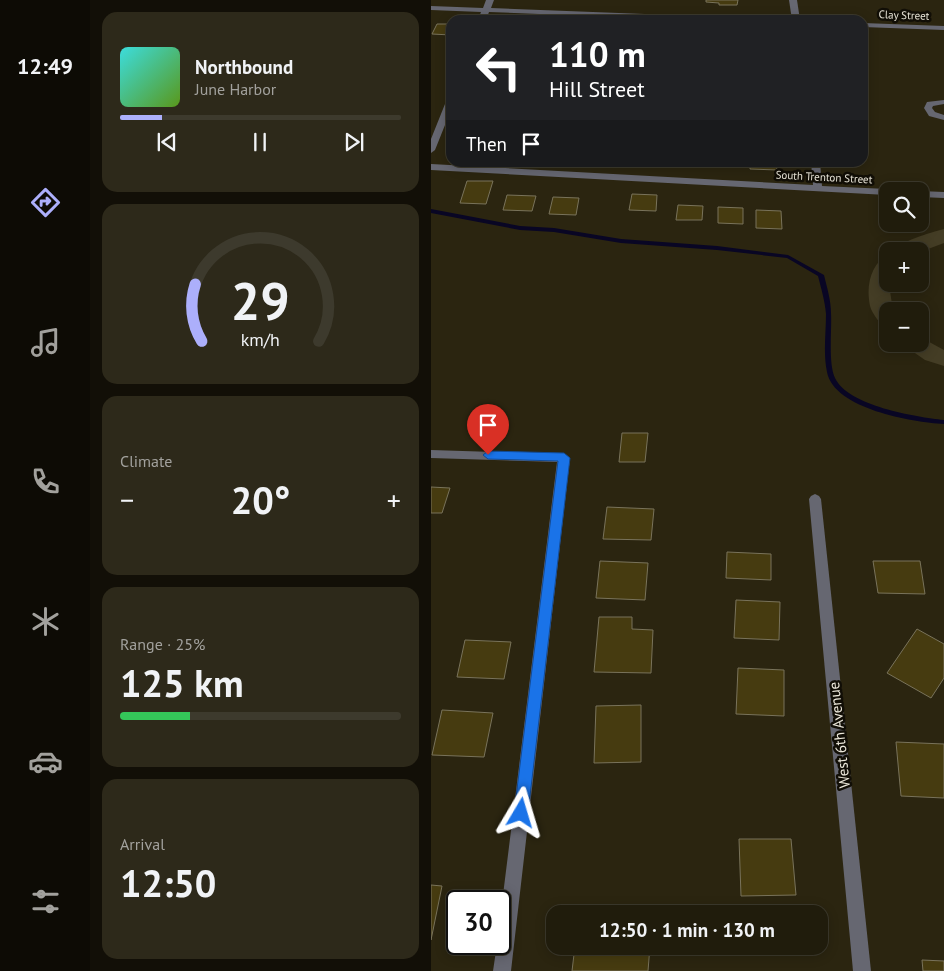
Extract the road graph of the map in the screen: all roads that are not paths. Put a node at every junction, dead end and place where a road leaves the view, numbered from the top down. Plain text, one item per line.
1 (489, 0) edge
2 (793, 0) edge
3 (431, 8) edge
4 (486, 10) junction
5 (484, 15) edge
6 (618, 15) edge
7 (795, 15) edge
8 (868, 25) edge
9 (944, 28) edge
10 (944, 102) edge
11 (446, 112) edge
12 (944, 118) edge
13 (431, 150) edge
14 (431, 167) edge
15 (816, 167) edge
16 (818, 188) junction
17 (879, 192) edge
18 (929, 194) edge
19 (944, 195) edge
20 (431, 454) edge
21 (815, 499) dead end
22 (502, 971) edge
23 (862, 971) edge

1 - 4 street
2 - 7 street
3 - 4 street
4 - 5 street
4 - 6 street
8 - 9 street, Clay Street
10 - 12 lane
11 - 13 street
14 - 16 street, South Trenton Street
15 - 16 street
16 - 17 street, South Trenton Street
18 - 19 street
20 - 22 street
21 - 23 street, West 6th Avenue

